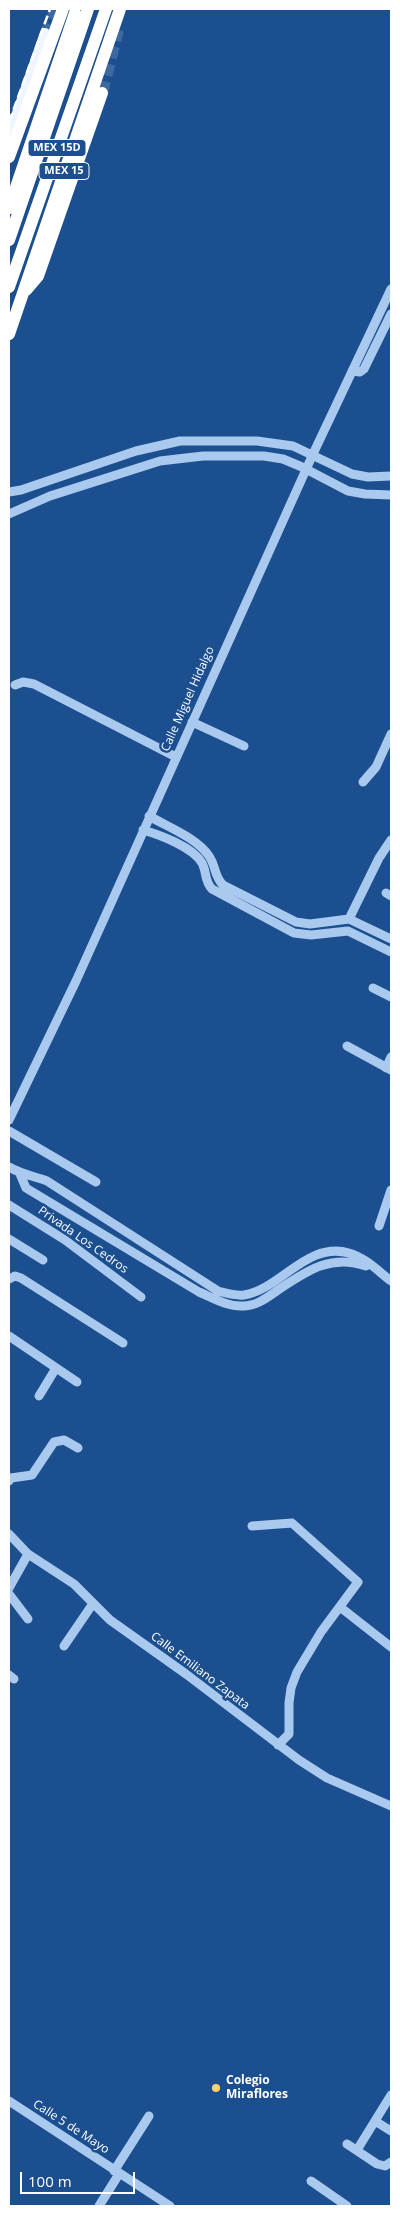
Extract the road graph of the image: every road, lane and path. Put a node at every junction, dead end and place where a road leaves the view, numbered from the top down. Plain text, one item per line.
1 (88, 9) edge
2 (106, 9) edge
3 (120, 9) edge
4 (69, 11) edge
5 (45, 33) tunnel mouth
6 (102, 93) tunnel mouth
7 (9, 136) edge
8 (9, 157) edge
9 (9, 208) edge
10 (9, 240) edge
11 (9, 287) edge
12 (391, 289) edge
13 (21, 296) junction
14 (391, 314) edge
15 (9, 334) edge
16 (352, 371) junction
17 (313, 454) junction
18 (306, 469) junction
19 (352, 474) junction
20 (391, 476) edge
21 (348, 491) junction
22 (9, 492) edge
23 (391, 495) edge
24 (9, 514) edge
25 (15, 685) dead end
26 (192, 722) junction
27 (391, 734) edge
28 (244, 746) dead end
29 (176, 757) junction
30 (363, 782) dead end
31 (149, 816) junction
32 (165, 825) junction
33 (143, 830) junction
34 (160, 835) junction
35 (391, 840) edge
36 (192, 842) junction
37 (187, 850) junction
38 (349, 919) junction
39 (322, 923) junction
40 (323, 934) junction
41 (391, 939) edge
42 (391, 952) edge
43 (373, 988) dead end
44 (391, 997) edge
45 (347, 1046) dead end
46 (391, 1057) edge
47 (389, 1069) edge
48 (9, 1120) edge
49 (9, 1131) edge
50 (9, 1167) edge
51 (20, 1174) junction
52 (96, 1182) dead end
53 (391, 1190) edge
54 (9, 1205) edge
55 (380, 1226) dead end
56 (9, 1239) edge
57 (43, 1260) dead end
58 (378, 1270) junction
59 (9, 1279) edge
60 (391, 1281) edge
61 (281, 1288) junction
62 (254, 1292) junction
63 (141, 1297) dead end
64 (9, 1336) edge
65 (123, 1343) dead end
66 (56, 1368) junction
67 (77, 1382) dead end
68 (39, 1396) dead end
69 (78, 1448) dead end
70 (9, 1480) edge
71 (252, 1526) dead end
72 (9, 1534) edge
73 (28, 1554) junction
74 (9, 1588) edge
75 (9, 1594) edge
76 (92, 1605) junction
77 (340, 1607) junction
78 (28, 1618) dead end
79 (64, 1646) dead end
80 (391, 1647) edge
81 (278, 1745) junction
82 (391, 1806) edge
83 (391, 2095) edge
84 (9, 2102) edge
85 (149, 2116) dead end
86 (375, 2121) junction
87 (391, 2131) edge
88 (347, 2144) dead end
89 (357, 2150) junction
90 (391, 2162) edge
91 (117, 2172) junction
92 (311, 2181) dead end
93 (100, 2206) edge
94 (170, 2206) edge
95 (347, 2206) edge

1 - 10 highway, MEX 15D
2 - 11 highway, MEX 15D
3 - 13 highway, MEX 15
4 - 8 highway
4 - 9 highway
5 - 7 main road
6 - 13 highway
12 - 16 street, Calle Miguel Hidalgo
13 - 15 highway, MEX 15
14 - 16 street
16 - 17 street, Calle Miguel Hidalgo
17 - 18 street, Calle Miguel Hidalgo
17 - 19 street
17 - 22 street
18 - 21 street
18 - 24 street
18 - 26 street, Calle Miguel Hidalgo
19 - 20 street
19 - 21 street
21 - 23 street
25 - 29 street
26 - 28 street
26 - 29 street, Calle Miguel Hidalgo
27 - 30 street
29 - 31 street, Calle Miguel Hidalgo
31 - 32 street
31 - 33 street, Calle Miguel Hidalgo
32 - 34 street
32 - 36 street
33 - 34 street
33 - 48 street, Calle Miguel Hidalgo
34 - 37 street
35 - 38 street
36 - 37 street
36 - 39 street
37 - 40 street
38 - 39 street
38 - 41 street
39 - 40 street
40 - 42 street
43 - 44 street
45 - 47 street
46 - 47 street
49 - 52 street
50 - 51 street
51 - 61 street
51 - 62 street
53 - 55 street
54 - 63 street, Privada Los Cedros
56 - 57 street
58 - 60 street
58 - 61 street
58 - 62 street
59 - 65 street
61 - 62 street
64 - 66 street
66 - 67 street
66 - 68 street
69 - 70 street
71 - 77 street
72 - 73 street, Calle Emiliano Zapata
73 - 74 street
73 - 76 street, Calle Emiliano Zapata
75 - 78 street
76 - 79 street
76 - 81 street, Calle Emiliano Zapata
77 - 80 street
77 - 81 street
81 - 82 street, Calle Emiliano Zapata
83 - 86 street
84 - 91 street, Calle 5 de Mayo
85 - 91 street
86 - 87 street
86 - 89 street
88 - 89 street
89 - 90 street
91 - 93 street
91 - 94 street, Calle 5 de Mayo
92 - 95 street

